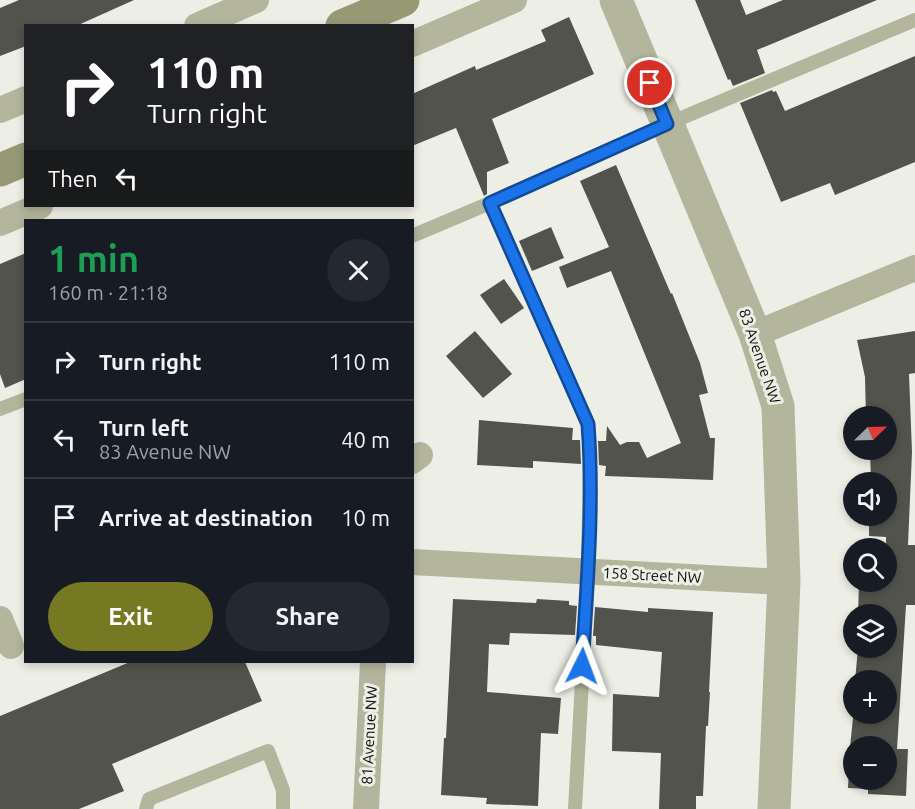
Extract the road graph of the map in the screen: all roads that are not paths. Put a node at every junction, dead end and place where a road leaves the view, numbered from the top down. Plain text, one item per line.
1 (256, 0) edge
2 (403, 0) edge
3 (514, 0) edge
4 (616, 0) edge
5 (915, 20) edge
6 (202, 24) edge
7 (347, 24) edge
8 (414, 43) edge
9 (24, 100) edge
10 (0, 110) edge
11 (667, 124) junction
12 (24, 160) edge
13 (0, 170) edge
14 (490, 203) junction
15 (38, 207) edge
16 (0, 223) edge
17 (414, 235) edge
18 (915, 268) edge
19 (755, 334) junction
20 (24, 400) edge
21 (0, 409) edge
22 (414, 562) edge
23 (588, 572) junction
24 (784, 582) junction
25 (0, 619) edge
26 (12, 645) edge
27 (373, 663) edge
28 (146, 809) edge
29 (283, 809) edge
30 (366, 809) edge
31 (574, 809) edge
32 (774, 809) edge

1 - 6 street
2 - 7 main road
3 - 8 street
4 - 11 street, 83 Avenue NW
5 - 11 lane
9 - 10 street
11 - 14 lane
11 - 19 street, 83 Avenue NW
12 - 13 main road
14 - 17 lane
14 - 23 lane
15 - 16 street
18 - 19 street
19 - 24 street, 83 Avenue NW
20 - 21 lane
22 - 23 street, 158 Street NW
23 - 24 street, 158 Street NW
23 - 31 lane
24 - 32 street, 83 Avenue NW
25 - 26 street
27 - 30 street, 81 Avenue NW
28 - 29 lane

